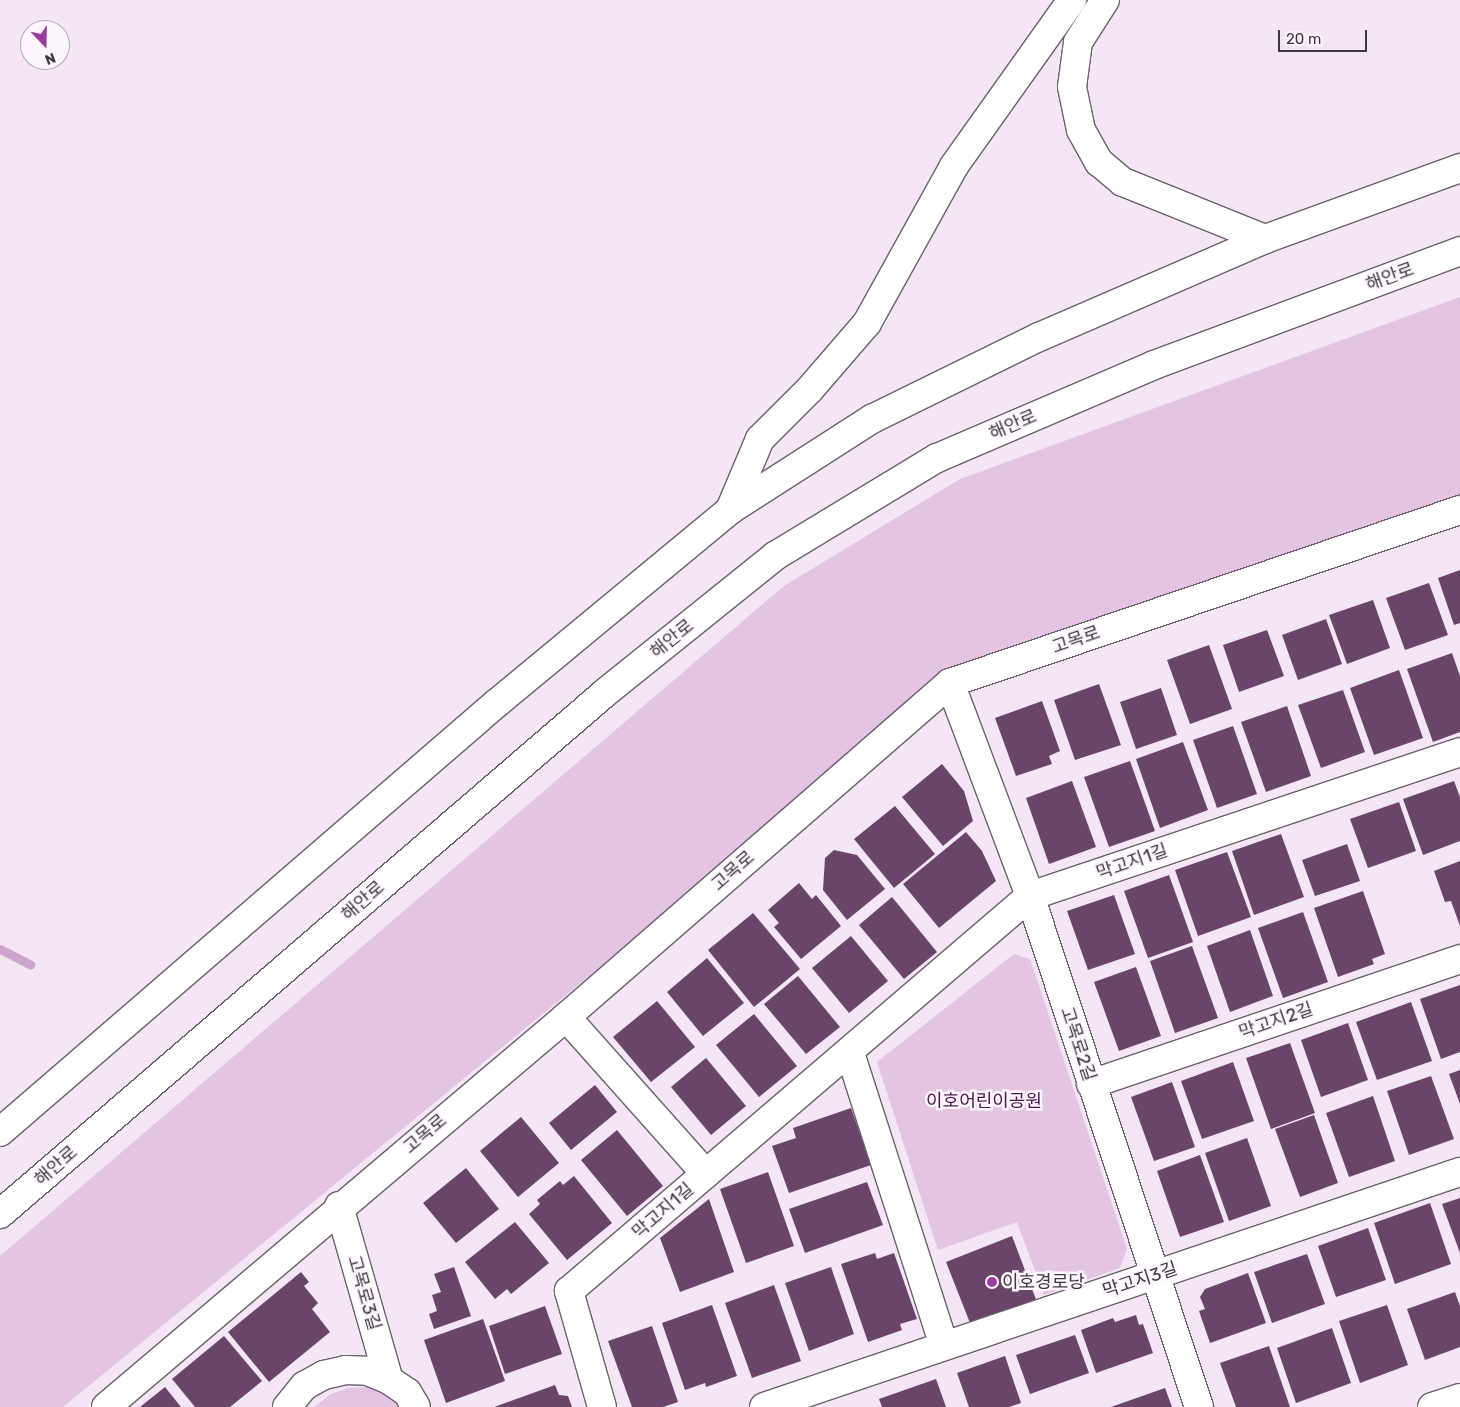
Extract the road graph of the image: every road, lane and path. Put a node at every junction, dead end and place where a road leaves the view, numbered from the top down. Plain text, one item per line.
1 (1072, 0) edge
2 (1105, 0) edge
3 (1460, 168) edge
4 (1265, 239) junction
5 (1460, 251) edge
6 (730, 510) junction
7 (1460, 510) edge
8 (950, 683) junction
9 (1460, 752) edge
10 (1030, 896) junction
11 (1460, 959) edge
12 (566, 1017) junction
13 (850, 1052) junction
14 (1091, 1084) junction
15 (0, 1132) edge
16 (1460, 1172) edge
17 (706, 1174) junction
18 (339, 1206) junction
19 (0, 1214) edge
20 (1154, 1276) junction
21 (944, 1345) junction
22 (389, 1380) junction
23 (1460, 1398) edge
24 (778, 1405) edge
25 (106, 1407) edge
26 (287, 1407) edge
27 (416, 1407) edge
28 (602, 1407) edge
29 (1199, 1407) edge
30 (1432, 1407) edge

1 - 6 street
2 - 4 street
3 - 4 street
4 - 6 street
5 - 19 street, 해안로
6 - 15 street
7 - 8 street, 고목로
8 - 10 street, 고목로2길
8 - 12 street, 고목로
9 - 10 street, 막고지1길
10 - 13 street, 막고지1길
10 - 14 street, 고목로2길
11 - 14 street, 막고지2길
12 - 17 street
12 - 18 street, 고목로
13 - 17 street, 막고지1길
13 - 21 street
14 - 20 street, 고목로2길
16 - 20 street, 막고지3길
17 - 28 street, 막고지1길
18 - 22 street, 고목로3길
18 - 25 street, 고목로
20 - 21 street, 막고지3길
20 - 29 street, 고목로2길
21 - 24 street, 막고지3길
22 - 26 street
22 - 27 street
23 - 30 street

